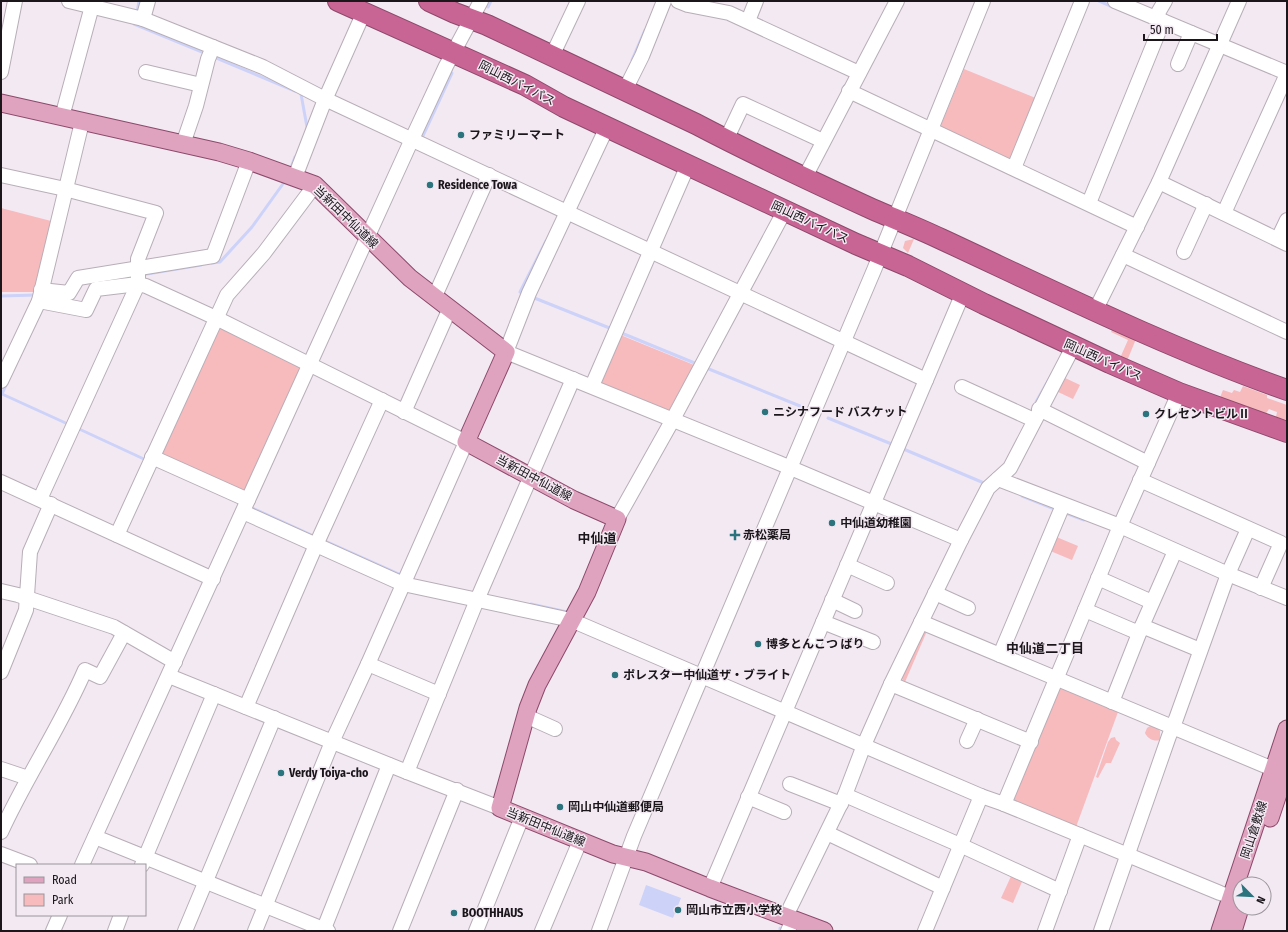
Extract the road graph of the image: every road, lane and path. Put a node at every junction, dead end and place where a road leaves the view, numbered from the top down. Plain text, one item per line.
1 (15, 1) edge
2 (69, 1) edge
3 (148, 1) edge
4 (338, 1) edge
5 (429, 1) edge
6 (481, 1) edge
7 (578, 1) edge
8 (664, 1) edge
9 (678, 1) edge
10 (756, 1) edge
11 (897, 1) edge
12 (983, 1) edge
13 (1082, 1) edge
14 (1115, 1) edge
15 (1164, 1) edge
16 (1239, 1) edge
17 (92, 6) junction
18 (364, 12) junction
19 (138, 18) junction
20 (472, 19) junction
21 (748, 21) junction
22 (1160, 23) junction
23 (1190, 36) junction
24 (1221, 46) junction
25 (211, 52) junction
26 (453, 53) junction
27 (552, 56) junction
28 (1178, 64) dead end
29 (1, 72) edge
30 (146, 72) dead end
31 (856, 72) junction
32 (1287, 74) edge
33 (201, 85) junction
34 (625, 90) junction
35 (849, 91) junction
36 (1, 103) edge
37 (324, 103) junction
38 (62, 117) junction
39 (81, 125) junction
40 (608, 127) junction
41 (932, 130) junction
42 (726, 140) junction
43 (820, 140) junction
44 (414, 143) junction
45 (183, 144) junction
46 (248, 165) junction
47 (688, 165) junction
48 (1014, 168) junction
49 (1, 175) edge
50 (291, 176) junction
51 (805, 177) junction
52 (487, 179) junction
53 (1159, 182) junction
54 (315, 185) junction
55 (65, 189) junction
56 (1089, 203) junction
57 (1206, 204) junction
58 (785, 210) junction
59 (563, 211) junction
60 (1224, 213) junction
61 (895, 218) junction
62 (1287, 220) edge
63 (1134, 225) junction
64 (367, 237) junction
65 (1283, 241) edge
66 (650, 252) junction
67 (1184, 252) dead end
68 (880, 254) junction
69 (1123, 255) junction
70 (138, 276) junction
71 (738, 292) junction
72 (963, 293) junction
73 (435, 296) junction
74 (41, 298) junction
75 (450, 308) junction
76 (1095, 311) junction
77 (216, 318) junction
78 (1287, 332) edge
79 (843, 341) junction
80 (1074, 346) junction
81 (506, 352) junction
82 (309, 363) junction
83 (573, 379) junction
84 (926, 380) junction
85 (1, 381) edge
86 (592, 386) junction
87 (962, 387) dead end
88 (1287, 390) edge
89 (1179, 393) junction
90 (382, 400) junction
91 (404, 412) junction
92 (1033, 416) junction
93 (669, 419) junction
94 (1287, 432) edge
95 (466, 442) junction
96 (151, 460) junction
97 (1148, 463) junction
98 (790, 468) junction
99 (530, 476) junction
100 (1140, 480) junction
101 (1, 482) edge
102 (994, 483) junction
103 (45, 501) junction
104 (873, 503) junction
105 (1063, 504) junction
106 (246, 505) junction
107 (613, 517) junction
108 (1120, 526) junction
109 (1248, 529) junction
110 (117, 535) junction
111 (318, 540) junction
112 (961, 540) junction
113 (1175, 551) junction
114 (847, 565) junction
115 (1228, 574) junction
116 (213, 578) junction
117 (1098, 578) junction
118 (887, 583) dead end
119 (403, 584) junction
120 (1261, 588) junction
121 (1, 591) edge
122 (479, 595) junction
123 (938, 595) junction
124 (1287, 598) edge
125 (27, 599) junction
126 (832, 600) junction
127 (1152, 602) junction
128 (968, 608) dead end
129 (855, 610) dead end
130 (1085, 610) junction
131 (566, 619) junction
132 (823, 622) junction
133 (921, 622) junction
134 (1140, 629) junction
135 (124, 633) junction
136 (873, 642) dead end
137 (1200, 650) junction
138 (1000, 655) junction
139 (175, 662) junction
140 (368, 664) junction
141 (1, 672) edge
142 (702, 675) junction
143 (168, 676) junction
144 (1057, 679) junction
145 (891, 684) junction
146 (214, 694) junction
147 (439, 694) junction
148 (1112, 702) junction
149 (246, 707) junction
150 (785, 711) junction
151 (526, 716) junction
152 (274, 718) junction
153 (977, 719) junction
154 (1172, 727) junction
155 (555, 729) dead end
156 (1287, 729) edge
157 (967, 741) dead end
158 (332, 742) junction
159 (1031, 742) junction
160 (864, 745) junction
161 (389, 765) junction
162 (1, 769) edge
163 (1283, 770) edge
164 (407, 772) junction
165 (28, 778) junction
166 (790, 784) dead end
167 (457, 790) junction
168 (981, 796) junction
169 (748, 797) junction
170 (843, 799) junction
171 (1004, 804) junction
172 (500, 808) junction
173 (784, 812) dead end
174 (522, 817) junction
175 (1, 832) edge
176 (827, 832) junction
177 (1080, 835) junction
178 (95, 837) junction
179 (580, 840) junction
180 (960, 845) junction
181 (1, 854) edge
182 (1128, 855) junction
183 (626, 858) junction
184 (143, 861) edge
185 (27, 864) edge
186 (82, 864) edge
187 (1246, 876) edge
188 (1250, 876) edge
189 (205, 882) junction
190 (710, 888) junction
191 (943, 888) junction
192 (1060, 891) junction
193 (1232, 900) edge
194 (265, 906) junction
195 (1232, 911) edge
196 (60, 916) edge
197 (121, 916) edge
198 (1235, 916) edge
199 (789, 922) edge
200 (325, 930) edge
201 (53, 931) edge
202 (115, 931) edge
203 (185, 931) edge
204 (255, 931) edge
205 (400, 931) edge
206 (476, 931) edge
207 (542, 931) edge
208 (599, 931) edge
209 (824, 931) edge
210 (925, 931) edge
211 (1045, 931) edge
212 (1101, 931) edge
213 (1220, 931) edge
214 (1233, 931) edge

1 - 29 street
2 - 17 street
3 - 19 street
4 - 18 highway, 岡山西バイパス
5 - 20 highway
6 - 20 street
7 - 27 street
8 - 34 street
9 - 21 street
10 - 21 street
11 - 31 street
12 - 41 street
13 - 48 street
14 - 22 street
15 - 22 street
16 - 24 street
17 - 19 street
17 - 38 street
18 - 26 highway, 岡山西バイパス
18 - 37 street
19 - 25 street
20 - 26 street
20 - 27 highway
21 - 31 street
22 - 23 street
22 - 56 street
23 - 24 street
23 - 28 street
24 - 32 street
24 - 53 street
25 - 33 street
25 - 37 street
26 - 40 highway, 岡山西バイパス
26 - 44 street
27 - 34 highway
30 - 33 street
31 - 35 street
32 - 60 street
33 - 45 street
34 - 42 highway
35 - 41 street
35 - 43 street
36 - 38 main road, 当新田中仙道線
37 - 44 street
37 - 50 street
38 - 39 main road, 当新田中仙道線
39 - 45 main road, 当新田中仙道線
39 - 55 street
40 - 47 highway, 岡山西バイパス
40 - 59 street
41 - 48 street
41 - 61 street
42 - 43 street
42 - 51 highway
43 - 51 street
44 - 52 street
44 - 64 street
45 - 46 main road, 当新田中仙道線
46 - 50 main road, 当新田中仙道線
46 - 70 street
47 - 58 highway, 岡山西バイパス
47 - 66 street
48 - 56 street
49 - 55 street
50 - 54 main road, 当新田中仙道線
51 - 61 highway
52 - 59 street
52 - 73 street
53 - 57 street
53 - 63 street
54 - 64 main road, 当新田中仙道線
54 - 77 street
55 - 70 street
55 - 74 street
56 - 63 street
57 - 60 street
57 - 67 street
58 - 68 highway, 岡山西バイパス
58 - 71 street
59 - 66 street
59 - 81 street
60 - 65 street
61 - 68 street
61 - 76 highway
62 - 65 street
63 - 69 street
64 - 73 main road, 当新田中仙道線
64 - 82 street
66 - 71 street
66 - 86 street
68 - 72 highway, 岡山西バイパス
68 - 79 street
69 - 76 street
69 - 78 street
70 - 74 street
70 - 74 street
70 - 77 street
70 - 103 street
71 - 79 street
71 - 93 street
72 - 80 highway, 岡山西バイパス
72 - 84 street
73 - 75 main road, 当新田中仙道線
74 - 85 street
75 - 81 main road, 当新田中仙道線
75 - 91 street
76 - 88 highway
77 - 82 street
77 - 96 street
79 - 84 street
79 - 98 street
80 - 89 highway, 岡山西バイパス
80 - 92 street
81 - 83 street
81 - 95 main road
82 - 90 street
82 - 106 street
83 - 86 street
83 - 99 street
84 - 104 street
86 - 93 street
87 - 92 street
89 - 94 highway, 岡山西バイパス
89 - 97 street
90 - 91 street
90 - 111 street
91 - 95 street
92 - 97 street
92 - 102 street
93 - 98 street
93 - 107 street
95 - 99 main road, 当新田中仙道線
95 - 119 street
96 - 106 street
96 - 110 street
97 - 100 street
98 - 104 street
98 - 142 street
99 - 107 main road, 当新田中仙道線
99 - 122 street
100 - 108 street
100 - 109 street
101 - 103 street
102 - 105 street
102 - 112 street
103 - 110 street
103 - 125 street
104 - 112 street
104 - 114 street
105 - 108 street
105 - 138 street
106 - 111 street
106 - 116 street
107 - 131 main road, 当新田中仙道線
108 - 113 street
108 - 117 street
109 - 115 street
109 - 120 street
110 - 116 street
111 - 119 street
111 - 149 street
112 - 123 street
113 - 115 street
113 - 127 street
114 - 118 street
114 - 126 street
115 - 120 street
115 - 137 street
116 - 139 street
117 - 127 street
117 - 130 street
119 - 122 street
119 - 140 street
120 - 124 street
121 - 125 street
122 - 131 street
122 - 147 street
123 - 128 street
123 - 133 street
125 - 135 street
125 - 141 street
126 - 129 street
126 - 132 street
127 - 134 street
130 - 134 street
130 - 144 street
131 - 142 street
131 - 151 main road, 当新田中仙道線
132 - 136 street
132 - 150 street
133 - 138 street
133 - 145 street
134 - 137 street
134 - 148 street
135 - 139 street
135 - 165 street
137 - 154 street
138 - 144 street
139 - 143 street
140 - 147 street
140 - 158 street
142 - 150 street
142 - 183 street
143 - 146 street
143 - 178 street
144 - 148 street
144 - 159 street
145 - 153 street
145 - 160 street
146 - 149 street
146 - 184 street
147 - 164 street
148 - 154 street
149 - 152 street
150 - 160 street
150 - 169 street
151 - 155 street
151 - 172 main road, 当新田中仙道線
152 - 158 street
152 - 189 street
153 - 157 street
153 - 159 street
154 - 163 street
154 - 182 street
156 - 163 main road, 岡山倉敷線
158 - 161 street
158 - 194 street
159 - 171 street
160 - 168 street
160 - 170 street
161 - 164 street
161 - 200 street
162 - 165 street
163 - 187 main road, 岡山倉敷線
163 - 188 main road, 岡山倉敷線
164 - 167 street
165 - 175 street
166 - 170 street
167 - 172 street
167 - 205 street
168 - 171 street
168 - 180 street
169 - 173 street
169 - 190 street
170 - 176 street
170 - 180 street
171 - 177 street
172 - 174 main road, 当新田中仙道線
174 - 179 main road, 当新田中仙道線
174 - 206 street
176 - 191 street
176 - 199 street
177 - 182 street
177 - 192 street
178 - 184 street
178 - 186 street
179 - 183 main road, 当新田中仙道線
179 - 207 street
180 - 191 street
180 - 192 street
181 - 185 street
182 - 193 street
182 - 212 street
183 - 190 main road, 当新田中仙道線
183 - 208 street
184 - 189 street
189 - 194 street
189 - 203 street
190 - 199 main road, 当新田中仙道線
191 - 210 street
192 - 211 street
194 - 200 street
194 - 204 street
195 - 213 main road, 岡山倉敷線
196 - 201 street
197 - 202 street
198 - 214 main road, 岡山倉敷線
199 - 209 main road, 当新田中仙道線

